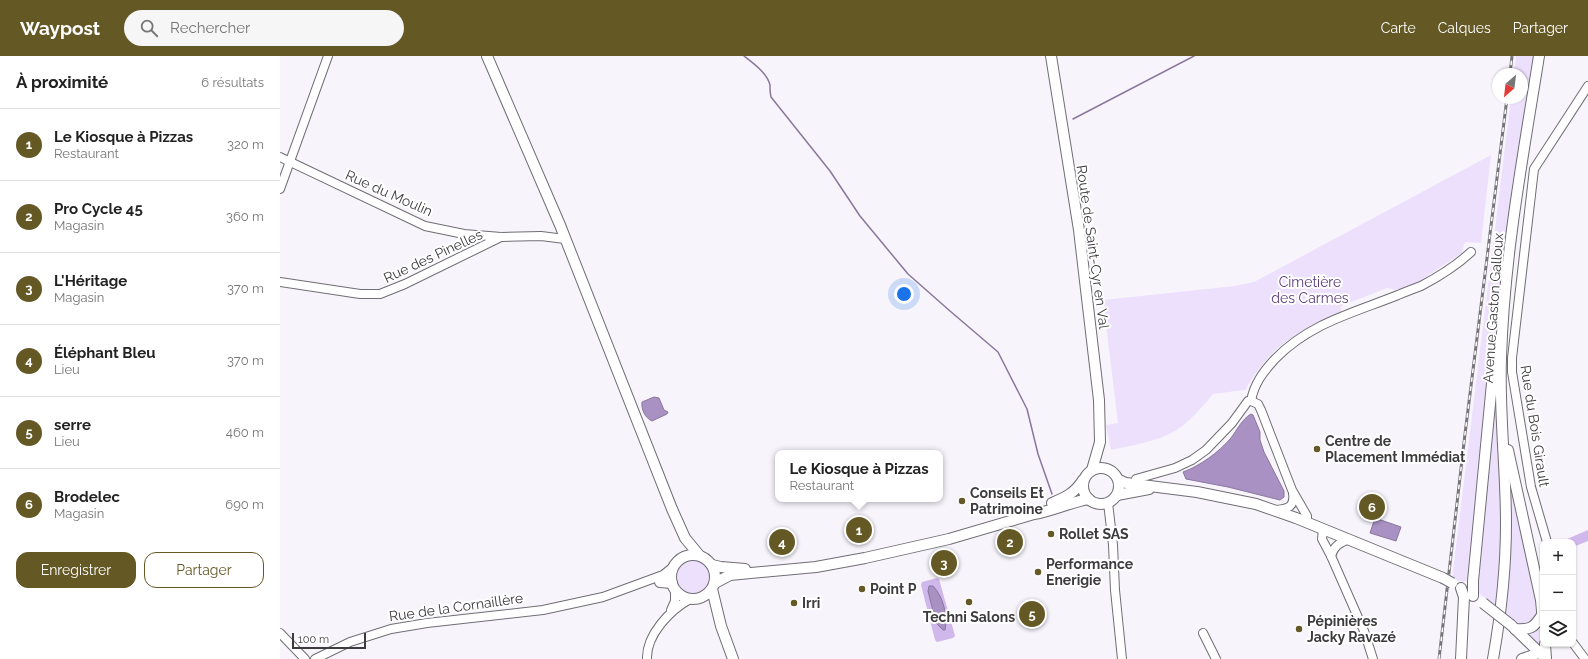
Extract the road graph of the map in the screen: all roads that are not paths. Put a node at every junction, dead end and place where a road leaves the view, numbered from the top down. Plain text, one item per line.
1 (328, 56) edge
2 (488, 56) edge
3 (1051, 56) edge
4 (1539, 56) edge
5 (1588, 86) edge
6 (280, 157) edge
7 (290, 162) junction
8 (280, 189) edge
9 (501, 237) junction
10 (565, 239) junction
11 (1471, 252) dead end
12 (280, 282) edge
13 (1504, 317) junction
14 (1251, 401) junction
15 (1502, 414) junction
16 (1100, 442) junction
17 (1105, 467) junction
18 (1092, 470) junction
19 (1136, 479) dead end
20 (1083, 480) junction
21 (1119, 480) junction
22 (1157, 488) junction
23 (1292, 490) junction
24 (1117, 495) junction
25 (1089, 499) junction
26 (1108, 503) junction
27 (672, 509) junction
28 (1275, 510) junction
29 (1034, 514) junction
30 (1307, 523) junction
31 (1323, 529) junction
32 (1349, 539) junction
33 (1546, 539) edge
34 (698, 555) junction
35 (1331, 556) junction
36 (681, 558) junction
37 (712, 565) junction
38 (673, 566) junction
39 (764, 571) junction
40 (1473, 581) junction
41 (660, 582) joint
42 (673, 586) junction
43 (1461, 588) junction
44 (706, 595) junction
45 (606, 596) junction
46 (1479, 600) junction
47 (1464, 608) junction
48 (1542, 611) edge
49 (665, 621) junction
50 (1540, 622) edge
51 (1513, 627) junction
52 (280, 633) edge
53 (1203, 633) dead end
54 (1540, 646) edge
55 (1541, 647) edge
56 (1576, 647) edge
57 (305, 659) edge
58 (315, 659) edge
59 (647, 659) edge
60 (733, 659) edge
61 (1122, 659) edge
62 (1216, 659) edge
63 (1373, 659) edge
64 (1461, 659) edge
65 (1493, 659) edge
66 (1522, 659) edge
67 (1546, 659) edge
68 (1585, 659) edge

1 - 7 street
2 - 10 main road
3 - 16 main road, Route de Saint-Cyr en Val
4 - 13 main road, Avenue Gaston Galloux
5 - 33 street, Rue du Bois Girault
6 - 7 street, Rue du Moulin
7 - 8 street
7 - 9 street, Rue du Moulin
9 - 10 street, Rue du Moulin
9 - 12 street, Rue des Pinelles
10 - 27 main road
11 - 14 street
13 - 15 main road, Avenue Gaston Galloux
13 - 40 main road
14 - 19 street
14 - 23 street
15 - 48 main road
15 - 65 main road, Avenue Gaston Galloux
16 - 17 main road, Route de Saint-Cyr en Val
16 - 18 main road, Route de Saint-Cyr en Val
17 - 18 main road
17 - 21 main road
18 - 20 main road
20 - 25 main road
20 - 29 main road
21 - 22 main road
21 - 24 main road
22 - 24 main road
22 - 28 main road
23 - 28 street
23 - 30 street
24 - 26 main road
25 - 26 main road
25 - 29 main road
26 - 61 street
27 - 34 main road
27 - 36 main road
28 - 30 main road
29 - 39 main road
30 - 31 main road
31 - 32 main road
31 - 35 street
32 - 35 street
32 - 43 main road
34 - 36 main road
34 - 37 main road
35 - 63 street
36 - 38 main road
37 - 39 main road
37 - 44 main road
38 - 42 main road
38 - 45 street, Rue de la Cornaillère
39 - 44 main road
40 - 43 main road
40 - 46 main road
41 - 42 main road, Rue de la Cornaillère
41 - 45 street, Rue de la Cornaillère
42 - 44 main road
42 - 49 street
43 - 46 main road
43 - 47 main road
44 - 49 street
44 - 60 main road
45 - 58 street, Rue de la Cornaillère
46 - 47 main road
46 - 51 main road, bridge
47 - 64 main road
49 - 59 street
50 - 51 main road
51 - 54 main road
52 - 57 street
53 - 62 street
55 - 66 main road
55 - 67 main road
56 - 68 street

